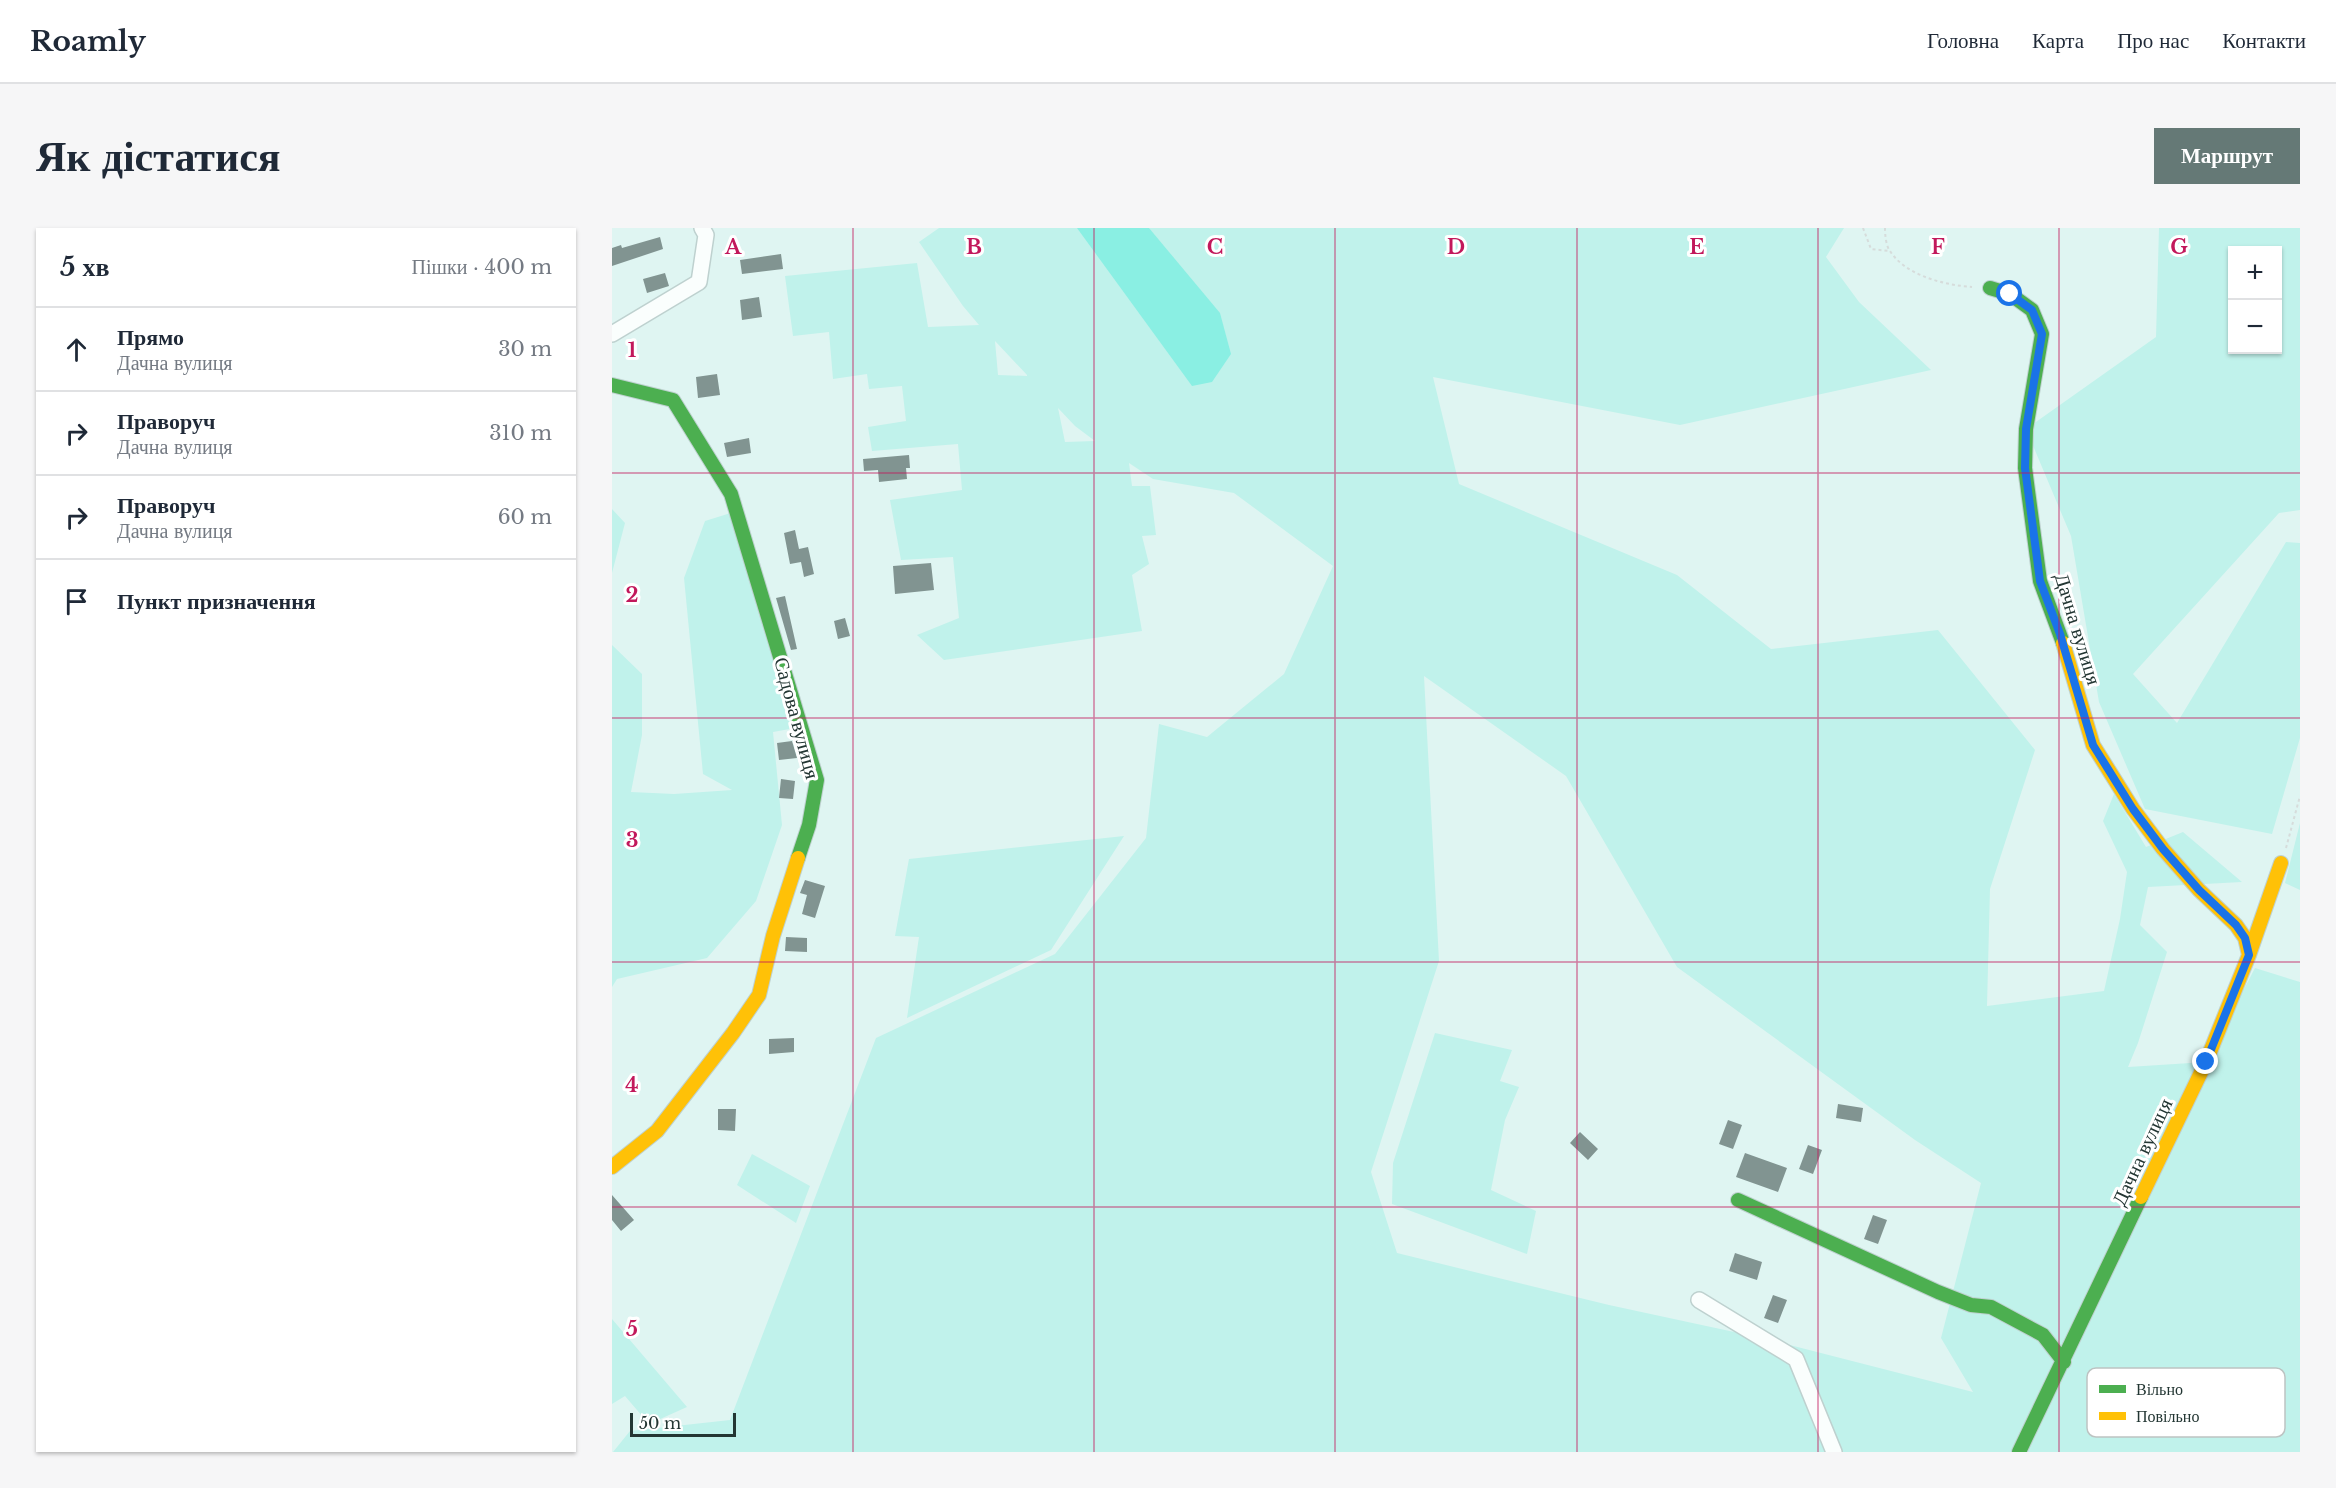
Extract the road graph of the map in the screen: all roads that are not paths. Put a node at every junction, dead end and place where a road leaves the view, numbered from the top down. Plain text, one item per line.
1 (702, 228) edge
2 (1990, 288) road end
3 (612, 334) edge
4 (612, 385) edge
5 (2281, 863) road end
6 (2249, 955) junction
7 (612, 1167) edge
8 (1738, 1200) dead end
9 (1699, 1300) dead end
10 (2064, 1362) junction
11 (1834, 1452) edge
12 (2019, 1452) edge

1 - 3 street
2 - 6 street, Дачна вулиця
4 - 7 street, Садова вулиця
5 - 6 street, Дачна вулиця
6 - 10 street, Дачна вулиця
8 - 10 street
9 - 11 street
10 - 12 street, Дачна вулиця

